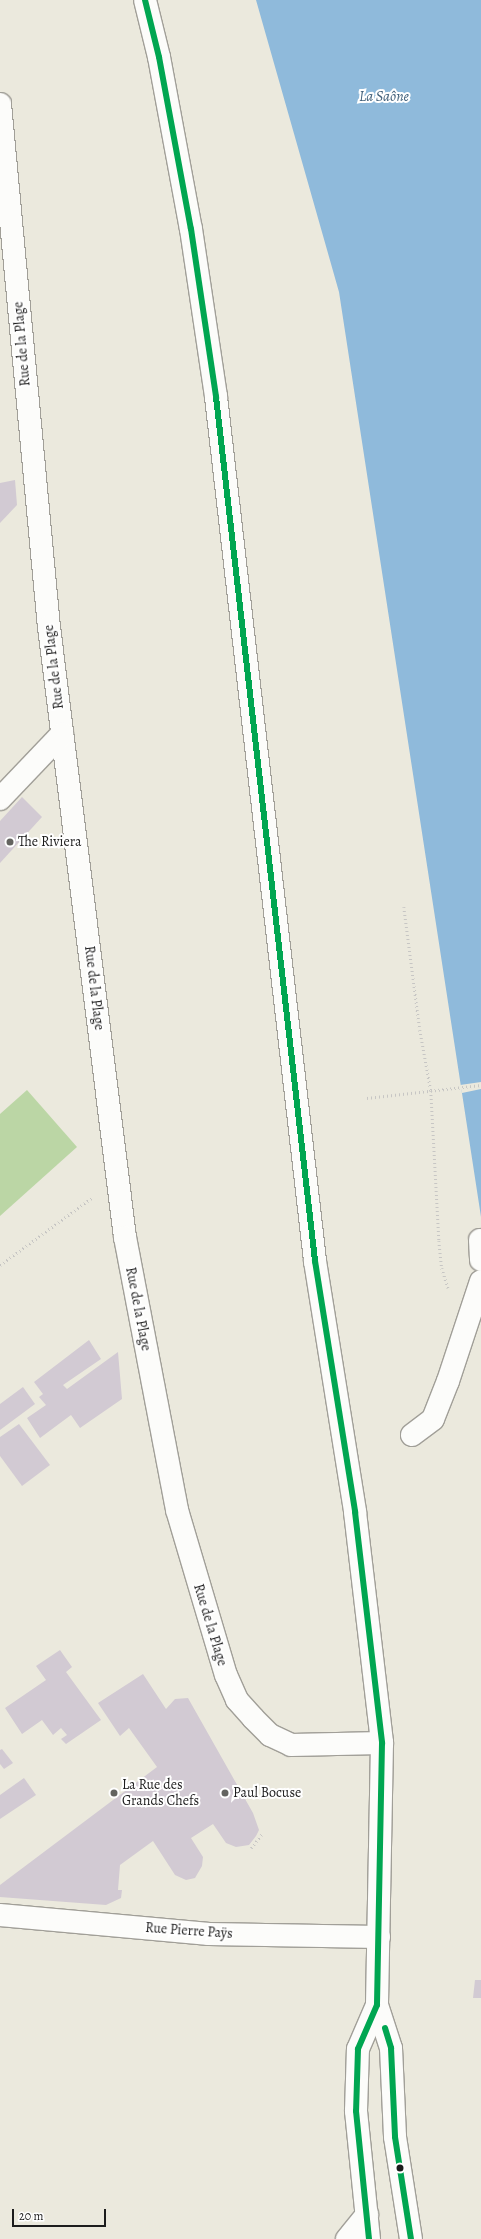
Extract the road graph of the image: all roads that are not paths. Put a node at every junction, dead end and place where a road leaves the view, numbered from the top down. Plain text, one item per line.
1 (145, 0) edge
2 (0, 104) edge
3 (62, 734) junction
4 (0, 799) edge
5 (481, 1281) edge
6 (412, 1435) dead end
7 (382, 1743) junction
8 (0, 1915) edge
9 (379, 1937) junction
10 (377, 2005) junction
11 (367, 2214) junction
12 (347, 2239) edge
13 (369, 2239) edge
14 (411, 2239) edge

1 - 7 main road
2 - 3 main road, Rue de la Plage
3 - 4 main road
3 - 7 main road, Rue de la Plage
5 - 6 main road
7 - 9 main road
8 - 9 main road, Rue Pierre Paÿs
9 - 10 main road
10 - 11 main road
10 - 14 main road
11 - 12 main road
11 - 13 main road

